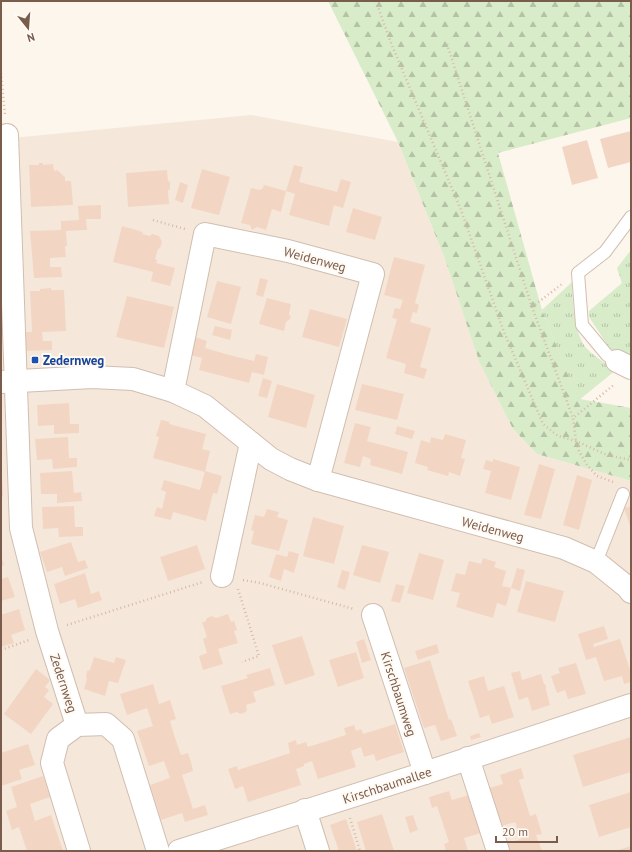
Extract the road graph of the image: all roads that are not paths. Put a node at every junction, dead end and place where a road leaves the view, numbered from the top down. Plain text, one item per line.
1 (7, 135) road end
2 (631, 217) edge
3 (622, 370) edge
4 (8, 381) edge
5 (173, 391) junction
6 (251, 443) junction
7 (318, 480) junction
8 (623, 494) road end
9 (596, 562) junction
10 (229, 577) road end
11 (631, 592) edge
12 (373, 615) road end
13 (631, 704) edge
14 (77, 725) junction
15 (468, 758) junction
16 (425, 773) junction
17 (305, 810) junction
18 (79, 851) edge
19 (158, 851) edge
20 (179, 851) edge
21 (318, 851) edge
22 (498, 851) edge

1 - 4 street
2 - 3 lane
4 - 5 street, Weidenweg
4 - 14 street, Zedernweg
5 - 6 street, Weidenweg
5 - 7 street, Weidenweg
6 - 7 street, Weidenweg
6 - 10 street
7 - 9 street, Weidenweg
8 - 9 lane
9 - 11 street, Weidenweg
12 - 16 street, Kirschbaumweg
13 - 15 street, Kirschbaumallee
14 - 18 street, Zedernweg
14 - 19 street, Zedernweg
15 - 16 street, Kirschbaumallee
15 - 22 street
16 - 17 street, Kirschbaumallee
17 - 20 street, Kirschbaumallee
17 - 21 street

